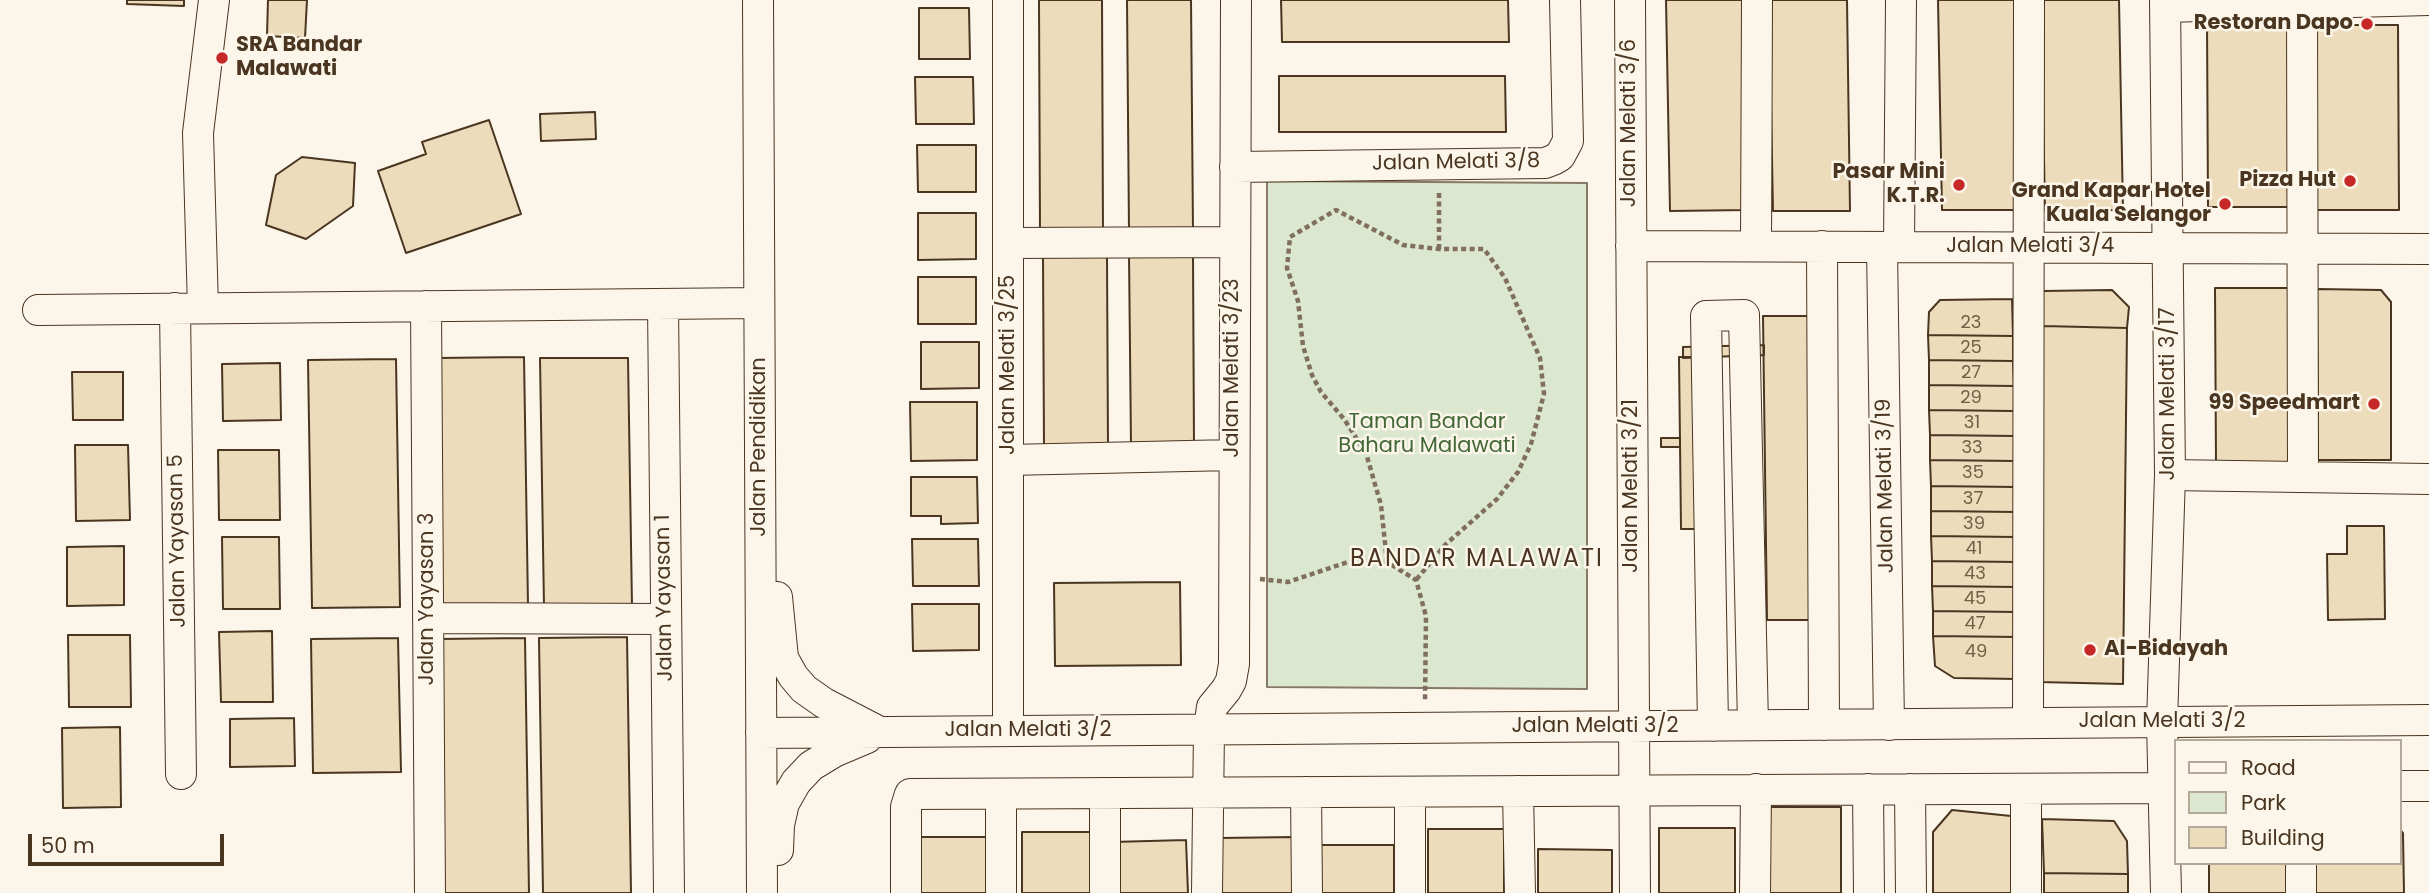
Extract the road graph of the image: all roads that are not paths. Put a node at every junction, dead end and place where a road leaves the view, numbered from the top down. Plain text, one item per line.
1 (214, 0) edge
2 (758, 0) edge
3 (1008, 0) edge
4 (1236, 0) edge
5 (1565, 0) edge
6 (1630, 0) edge
7 (1757, 0) edge
8 (1901, 0) edge
9 (2028, 0) edge
10 (2429, 0) edge
11 (2302, 1) edge
12 (2165, 3) edge
13 (1235, 167) junction
14 (1234, 242) junction
15 (1009, 243) junction
16 (1631, 246) junction
17 (1756, 246) junction
18 (1822, 246) junction
19 (1890, 247) junction
20 (2028, 247) junction
21 (2168, 248) junction
22 (2303, 248) junction
23 (2429, 249) edge
24 (759, 303) junction
25 (663, 304) junction
26 (426, 306) junction
27 (189, 308) junction
28 (38, 310) dead end
29 (1233, 456) junction
30 (1008, 460) junction
31 (2171, 475) junction
32 (2303, 477) junction
33 (2429, 479) edge
34 (760, 507) junction
35 (428, 618) junction
36 (665, 619) junction
37 (2429, 720) edge
38 (2162, 722) junction
39 (2028, 723) junction
40 (1824, 725) junction
41 (1889, 725) junction
42 (1632, 726) junction
43 (1713, 726) junction
44 (1753, 726) junction
45 (1209, 729) junction
46 (1008, 731) junction
47 (880, 732) junction
48 (761, 733) junction
49 (181, 774) dead end
50 (2401, 786) edge
51 (2429, 786) edge
52 (2170, 788) edge
53 (1756, 789) junction
54 (1868, 789) junction
55 (1910, 789) junction
56 (2026, 789) junction
57 (1635, 790) junction
58 (1518, 791) junction
59 (1306, 792) junction
60 (1410, 792) junction
61 (1105, 793) junction
62 (1207, 793) junction
63 (1000, 794) junction
64 (2301, 865) edge
65 (430, 893) edge
66 (669, 893) edge
67 (762, 893) edge
68 (770, 893) edge
69 (906, 893) edge
70 (1001, 893) edge
71 (1105, 893) edge
72 (1207, 893) edge
73 (1307, 893) edge
74 (1410, 893) edge
75 (1520, 893) edge
76 (1635, 893) edge
77 (1755, 893) edge
78 (1869, 893) edge
79 (1911, 893) edge
80 (2026, 893) edge
81 (2166, 893) edge
82 (2301, 893) edge

1 - 27 street, Jalan Yayasan 5
2 - 24 street, Jalan Pendidikan
3 - 15 street, Jalan Melati 3/25
4 - 13 street, Jalan Melati 3/23
5 - 13 street, Jalan Melati 3/8
6 - 16 street, Jalan Melati 3/6
7 - 17 street
8 - 19 street, Jalan Melati 3/19
9 - 20 street
10 - 11 street
11 - 12 street
11 - 22 street
12 - 21 street, Jalan Melati 3/17
13 - 14 street, Jalan Melati 3/23
14 - 15 street
14 - 29 street, Jalan Melati 3/23
15 - 30 street, Jalan Melati 3/25
16 - 17 street, Jalan Melati 3/4
16 - 42 street, Jalan Melati 3/21
17 - 18 street, Jalan Melati 3/4
18 - 19 street, Jalan Melati 3/4
18 - 40 street
19 - 20 street, Jalan Melati 3/4
19 - 41 street, Jalan Melati 3/19
20 - 21 street, Jalan Melati 3/4
20 - 39 street
21 - 22 street, Jalan Melati 3/4
21 - 31 street, Jalan Melati 3/17
22 - 23 street, Jalan Melati 3/4
22 - 32 street
24 - 25 street
24 - 34 street, Jalan Pendidikan
25 - 26 street
25 - 36 street, Jalan Yayasan 1
26 - 27 street
26 - 35 street, Jalan Yayasan 3
27 - 28 street
27 - 49 street, Jalan Yayasan 5
29 - 30 street
29 - 45 street, Jalan Melati 3/23
30 - 46 street, Jalan Melati 3/25
31 - 32 street
31 - 38 street, Jalan Melati 3/17
32 - 33 street
34 - 47 street
34 - 48 street, Jalan Pendidikan
35 - 36 street
35 - 65 street, Jalan Yayasan 3
36 - 66 street, Jalan Yayasan 1
37 - 38 street, Jalan Melati 3/2
38 - 39 street, Jalan Melati 3/2
38 - 52 street, Jalan Melati 3/17
39 - 41 street, Jalan Melati 3/2
40 - 41 street, Jalan Melati 3/2
40 - 44 street, Jalan Melati 3/2
42 - 43 street, Jalan Melati 3/2
42 - 45 street, Jalan Melati 3/2
42 - 57 street, Jalan Melati 3/21
43 - 44 street, Jalan Melati 3/2
43 - 44 street
45 - 46 street, Jalan Melati 3/2
45 - 62 street, Jalan Melati 3/23
46 - 47 street, Jalan Melati 3/2
47 - 48 street, Jalan Melati 3/2
47 - 68 street
48 - 67 street, Jalan Pendidikan
50 - 51 street
52 - 56 street
52 - 81 street, Jalan Melati 3/17
53 - 54 street
53 - 57 street
53 - 77 street
54 - 55 street
54 - 78 street
55 - 56 street
55 - 79 street
56 - 80 street
57 - 58 street
57 - 76 street, Jalan Melati 3/21
58 - 60 street
58 - 75 street
59 - 60 street
59 - 62 street
59 - 73 street
60 - 74 street
61 - 62 street
61 - 63 street
61 - 71 street
62 - 72 street, Jalan Melati 3/23
63 - 69 street
63 - 70 street
64 - 82 street

